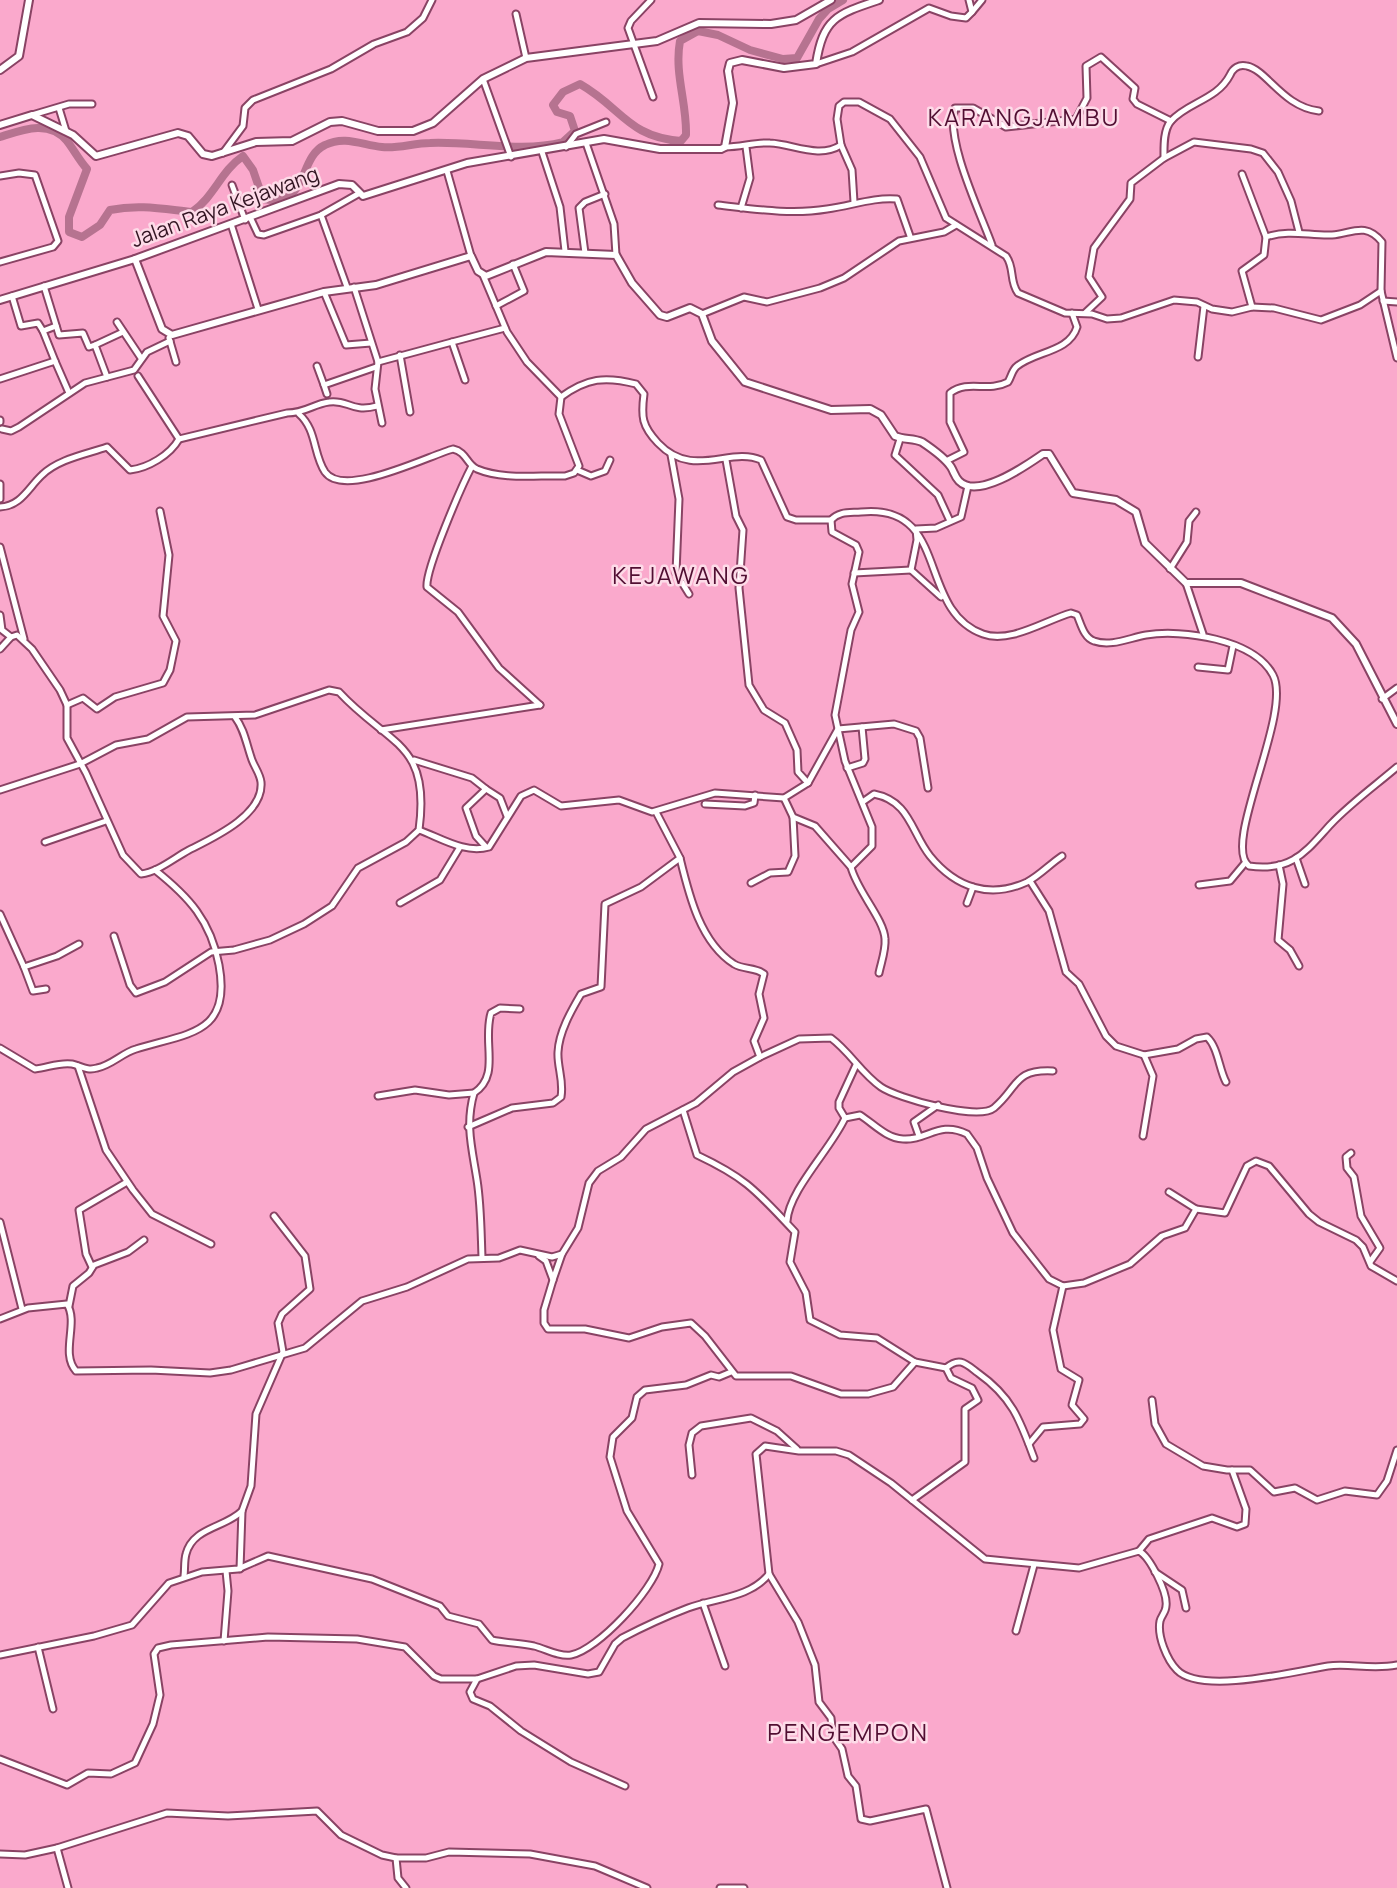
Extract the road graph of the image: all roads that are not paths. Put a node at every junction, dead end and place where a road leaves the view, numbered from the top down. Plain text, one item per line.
1 (29, 0) edge
2 (432, 0) edge
3 (651, 0) edge
4 (831, 0) edge
5 (879, 0) edge
6 (969, 0) edge
7 (982, 0) edge
8 (972, 12) junction
9 (516, 14) dead end
10 (632, 44) junction
11 (526, 58) junction
12 (816, 64) junction
13 (0, 70) edge
14 (483, 79) junction
15 (653, 97) dead end
16 (92, 104) dead end
17 (58, 108) junction
18 (1319, 111) dead end
19 (33, 115) junction
20 (1171, 121) junction
21 (606, 122) dead end
22 (0, 125) edge
23 (66, 131) junction
24 (586, 143) junction
25 (841, 145) junction
26 (566, 147) junction
27 (725, 147) junction
28 (746, 147) junction
29 (542, 152) junction
30 (222, 154) junction
31 (511, 156) junction
32 (1164, 158) junction
33 (447, 171) junction
34 (1242, 174) dead end
35 (0, 176) edge
36 (232, 185) dead end
37 (358, 194) junction
38 (605, 194) junction
39 (854, 202) junction
40 (718, 205) dead end
41 (741, 208) junction
42 (321, 215) junction
43 (248, 218) junction
44 (231, 224) junction
45 (956, 225) junction
46 (1299, 232) junction
47 (910, 236) junction
48 (1266, 237) junction
49 (992, 245) junction
50 (565, 250) junction
51 (584, 253) junction
52 (616, 255) junction
53 (471, 256) junction
54 (135, 259) junction
55 (0, 262) edge
56 (513, 264) junction
57 (482, 275) junction
58 (44, 286) junction
59 (351, 287) junction
60 (1381, 291) junction
61 (324, 292) junction
62 (12, 296) junction
63 (0, 300) edge
64 (1383, 301) junction
65 (1397, 302) edge
66 (496, 306) junction
67 (1205, 306) junction
68 (1252, 307) junction
69 (258, 309) junction
70 (1072, 313) junction
71 (1084, 313) junction
72 (702, 314) junction
73 (117, 322) dead end
74 (56, 326) junction
75 (505, 328) junction
76 (43, 331) junction
77 (123, 332) junction
78 (169, 338) junction
79 (452, 342) junction
80 (371, 343) junction
81 (95, 345) junction
82 (400, 355) junction
83 (1198, 357) dead end
84 (141, 358) junction
85 (1397, 358) edge
86 (55, 361) junction
87 (176, 362) dead end
88 (377, 365) junction
89 (317, 366) dead end
90 (138, 376) dead end
91 (107, 377) junction
92 (0, 379) edge
93 (466, 380) dead end
94 (324, 385) junction
95 (69, 393) junction
96 (327, 394) dead end
97 (561, 397) junction
98 (377, 406) junction
99 (410, 412) dead end
100 (299, 414) junction
101 (382, 423) dead end
102 (0, 425) edge
103 (179, 439) junction
104 (900, 439) junction
105 (671, 455) junction
106 (610, 460) dead end
107 (726, 460) junction
108 (946, 461) junction
109 (472, 466) junction
110 (577, 470) junction
111 (0, 484) edge
112 (968, 486) junction
113 (0, 499) edge
114 (0, 507) edge
115 (160, 511) dead end
116 (1196, 512) dead end
117 (831, 520) junction
118 (950, 521) junction
119 (916, 529) junction
120 (0, 547) edge
121 (1170, 569) junction
122 (911, 570) junction
123 (2, 572) edge
124 (854, 573) junction
125 (1186, 585) junction
126 (689, 594) dead end
127 (943, 599) junction
128 (0, 615) edge
129 (1203, 634) junction
130 (10, 636) junction
131 (24, 640) junction
132 (1233, 646) junction
133 (0, 649) edge
134 (1198, 667) dead end
135 (1397, 688) edge
136 (1382, 699) junction
137 (67, 705) junction
138 (235, 717) junction
139 (1397, 724) edge
140 (862, 727) junction
141 (838, 729) junction
142 (380, 730) junction
143 (414, 760) junction
144 (80, 764) junction
145 (1397, 767) edge
146 (847, 768) junction
147 (808, 783) junction
148 (928, 788) dead end
149 (486, 789) junction
150 (0, 790) edge
151 (755, 795) junction
152 (784, 798) junction
153 (864, 801) junction
154 (705, 804) dead end
155 (656, 812) junction
156 (507, 816) junction
157 (793, 817) junction
158 (106, 821) junction
159 (419, 830) junction
160 (45, 842) dead end
161 (460, 847) junction
162 (486, 847) junction
163 (1062, 856) dead end
164 (1296, 858) junction
165 (680, 859) junction
166 (1245, 863) junction
167 (1279, 865) junction
168 (851, 867) junction
169 (155, 870) junction
170 (1030, 881) junction
171 (751, 883) dead end
172 (1305, 884) dead end
173 (1199, 885) dead end
174 (973, 887) junction
175 (400, 903) dead end
176 (967, 903) dead end
177 (0, 914) edge
178 (114, 936) dead end
179 (79, 944) dead end
180 (218, 951) junction
181 (1300, 966) dead end
182 (24, 967) junction
183 (879, 973) dead end
184 (46, 989) dead end
185 (520, 1009) dead end
186 (0, 1048) edge
187 (1144, 1055) junction
188 (760, 1057) junction
189 (856, 1065) junction
190 (78, 1066) junction
191 (1054, 1071) dead end
192 (1226, 1082) dead end
193 (474, 1093) junction
194 (378, 1096) dead end
195 (938, 1105) junction
196 (683, 1110) junction
197 (845, 1118) junction
198 (468, 1127) junction
199 (919, 1136) junction
200 (1143, 1136) dead end
201 (1351, 1153) dead end
202 (127, 1182) junction
203 (1169, 1192) dead end
204 (1196, 1209) junction
205 (274, 1216) dead end
206 (0, 1222) edge
207 (787, 1222) junction
208 (144, 1240) dead end
209 (211, 1244) dead end
210 (534, 1253) junction
211 (562, 1254) junction
212 (482, 1258) junction
213 (1370, 1262) junction
214 (92, 1266) junction
215 (553, 1280) junction
216 (1397, 1281) edge
217 (1063, 1286) junction
218 (69, 1306) junction
219 (22, 1309) junction
220 (0, 1319) edge
221 (282, 1356) junction
222 (915, 1362) junction
223 (946, 1368) junction
224 (731, 1373) junction
225 (1152, 1400) dead end
226 (1029, 1444) junction
227 (1397, 1450) edge
228 (799, 1451) junction
229 (1034, 1458) dead end
230 (1232, 1470) junction
231 (692, 1475) dead end
232 (912, 1500) junction
233 (242, 1511) junction
234 (1139, 1551) junction
235 (1034, 1565) junction
236 (240, 1569) junction
237 (226, 1571) junction
238 (1155, 1572) junction
239 (769, 1574) junction
240 (184, 1576) junction
241 (704, 1604) junction
242 (1186, 1608) dead end
243 (1016, 1631) dead end
244 (605, 1633) junction
245 (224, 1641) junction
246 (615, 1644) junction
247 (38, 1647) junction
248 (0, 1655) edge
249 (1397, 1665) edge
250 (725, 1666) dead end
251 (477, 1679) junction
252 (53, 1709) dead end
253 (0, 1759) edge
254 (625, 1786) dead end
255 (57, 1848) junction
256 (0, 1854) edge
257 (396, 1858) junction
258 (68, 1888) edge
259 (406, 1888) edge
260 (647, 1888) edge
261 (720, 1888) edge
262 (744, 1888) edge
263 (947, 1888) edge

1 - 13 street
2 - 30 street
3 - 10 street
4 - 10 street
5 - 12 street
6 - 8 street
7 - 8 street
8 - 12 street
9 - 11 street
10 - 11 street
10 - 15 street
11 - 14 street
12 - 27 street
14 - 30 street
14 - 31 street
16 - 17 street
17 - 19 street
17 - 23 street
18 - 20 street
19 - 22 street
19 - 23 street
20 - 32 street
20 - 49 street
21 - 26 street
23 - 30 street
24 - 26 street, Jalan Raya Kejawang
24 - 27 street, Jalan Raya Kejawang
24 - 38 street
25 - 28 street
25 - 39 street
25 - 45 street
26 - 29 street, Jalan Raya Kejawang
27 - 28 street
28 - 41 street
29 - 31 street, Jalan Raya Kejawang
29 - 50 street
31 - 33 street, Jalan Raya Kejawang
32 - 46 street
32 - 71 street
33 - 37 street, Jalan Raya Kejawang
33 - 53 street
34 - 48 street
35 - 55 street
36 - 43 street
37 - 42 street
37 - 43 street, Jalan Raya Kejawang
38 - 51 street
38 - 52 street
39 - 41 street
39 - 47 street
40 - 41 street
42 - 43 street
42 - 59 street
43 - 44 street, Jalan Raya Kejawang
44 - 54 street, Jalan Raya Kejawang
44 - 69 street
45 - 47 street
45 - 49 street
46 - 48 street
46 - 60 street
47 - 72 street
48 - 68 street
49 - 70 street
50 - 51 street
50 - 56 street
51 - 52 street
52 - 72 street
53 - 57 street
53 - 59 street
54 - 58 street, Jalan Raya Kejawang
54 - 78 street
56 - 57 street
56 - 66 street
57 - 66 street
58 - 62 street, Jalan Raya Kejawang
58 - 74 street
59 - 61 street
59 - 80 street
60 - 64 street
60 - 68 street
61 - 69 street
61 - 80 street
62 - 63 street, Jalan Raya Kejawang
62 - 76 street
64 - 65 street
64 - 85 street
66 - 75 street
67 - 68 street
67 - 71 street
67 - 83 street
69 - 78 street
70 - 71 street
70 - 108 street
72 - 104 street
73 - 77 street
74 - 76 street
74 - 81 street
75 - 79 street
75 - 97 street
76 - 86 street
77 - 81 street
77 - 84 street
78 - 84 street
78 - 87 street
79 - 82 street
79 - 93 street
80 - 88 street
81 - 91 street
82 - 88 street
82 - 99 street
84 - 91 street
86 - 92 street
86 - 95 street
88 - 94 street
88 - 98 street
89 - 94 street
90 - 103 street
91 - 95 street
94 - 96 street
95 - 102 street
97 - 105 street
97 - 110 street
98 - 100 street
98 - 101 street
100 - 103 street
100 - 109 street
103 - 114 street
104 - 108 street
104 - 118 street
105 - 107 street
105 - 126 street
106 - 110 street
107 - 117 street
107 - 147 street
108 - 112 street
109 - 110 street
109 - 142 street
111 - 113 street
112 - 118 street
112 - 121 street
115 - 137 street
116 - 121 street
117 - 119 street
117 - 124 street
118 - 119 street
119 - 122 street
119 - 127 street
120 - 123 street
121 - 125 street
122 - 124 street
122 - 127 street
123 - 131 street
124 - 141 street
125 - 129 street
125 - 136 street
127 - 129 street
128 - 130 street
129 - 132 street
130 - 131 street
130 - 133 street
131 - 137 street
132 - 134 street
132 - 166 street
135 - 136 street
136 - 139 street
137 - 144 street
138 - 142 street
138 - 144 street
138 - 169 street
140 - 141 street
140 - 146 street
140 - 148 street
141 - 146 street
141 - 147 street
142 - 143 street
143 - 149 street
143 - 159 street
144 - 150 street
144 - 158 street
145 - 164 street
146 - 153 street
147 - 152 street
149 - 156 street
149 - 162 street
151 - 152 street
151 - 154 street
151 - 155 street
152 - 157 street
153 - 168 street
153 - 174 street
155 - 156 street
155 - 165 street
156 - 162 street
157 - 168 street
157 - 171 street
158 - 160 street
158 - 169 street
159 - 161 street
159 - 180 street
161 - 162 street
161 - 175 street
163 - 170 street
164 - 167 street
164 - 172 street
165 - 188 street
165 - 198 street
166 - 167 street
166 - 173 street
167 - 181 street
168 - 183 street
169 - 180 street
170 - 174 street
170 - 187 street
174 - 176 street
177 - 182 street
178 - 180 street
179 - 182 street
180 - 190 street
182 - 184 street
185 - 193 street
186 - 190 street
187 - 192 street
187 - 200 street
188 - 189 street
188 - 196 street
189 - 195 street
189 - 197 street
190 - 202 street
191 - 195 street
193 - 194 street
193 - 198 street
195 - 199 street
196 - 207 street
196 - 211 street
197 - 199 street
197 - 207 street
198 - 212 street
199 - 217 street
201 - 213 street
202 - 209 street
202 - 214 street
203 - 204 street
204 - 213 street
204 - 217 street
205 - 221 street
206 - 219 street
207 - 222 street
208 - 214 street
210 - 211 street
210 - 212 street
210 - 215 street
211 - 215 street
212 - 221 street
213 - 216 street
214 - 218 street
215 - 224 street
217 - 226 street
218 - 219 street
218 - 221 street
219 - 220 street
221 - 233 street
222 - 223 street
222 - 224 street
223 - 226 street
223 - 232 street
224 - 244 street
225 - 230 street
226 - 229 street
227 - 230 street
228 - 231 street
228 - 232 street
228 - 239 street
230 - 234 street
232 - 235 street
233 - 236 street
233 - 240 street
234 - 235 street
234 - 238 street
235 - 243 street
236 - 237 street
236 - 244 street
237 - 240 street
237 - 245 street
238 - 242 street
238 - 249 street
239 - 241 street
239 - 263 street
240 - 247 street
241 - 246 street
241 - 250 street
244 - 246 street
245 - 251 street
245 - 253 street
246 - 251 street
247 - 248 street
247 - 252 street
251 - 254 street
255 - 256 street
255 - 257 street
255 - 258 street
257 - 259 street
257 - 260 street
261 - 262 street

